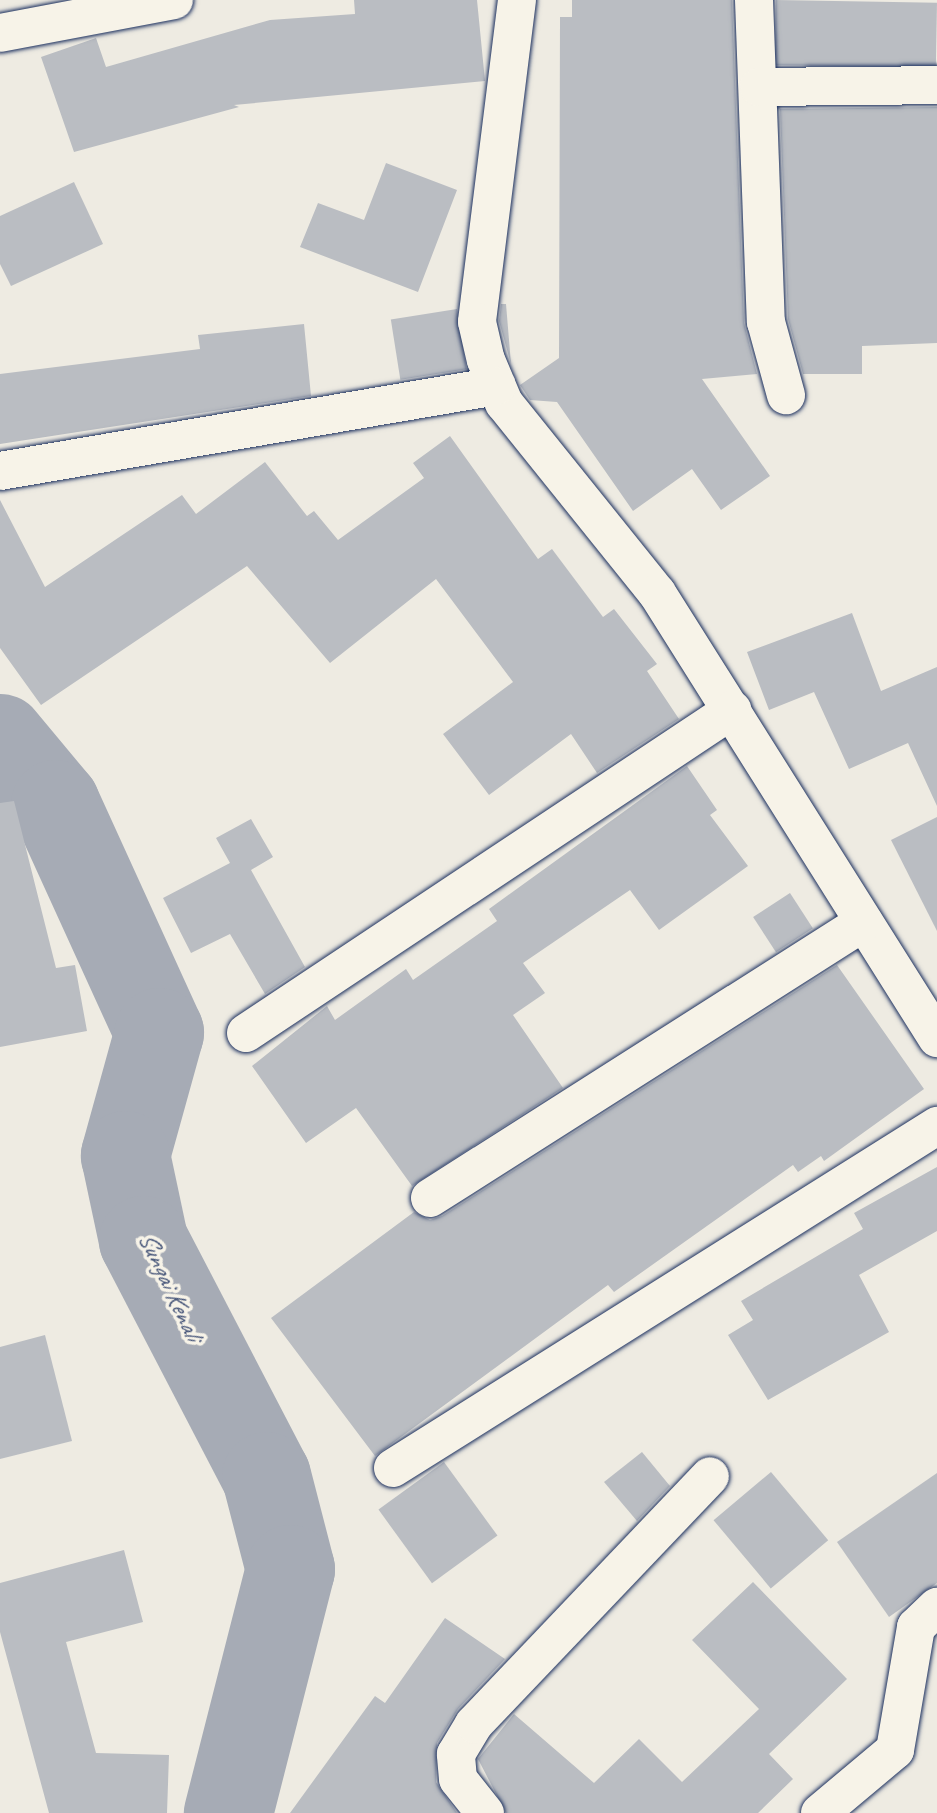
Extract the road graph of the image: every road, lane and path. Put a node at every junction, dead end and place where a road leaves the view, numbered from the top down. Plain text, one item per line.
1 (174, 0) edge
2 (517, 0) edge
3 (754, 0) edge
4 (0, 33) edge
5 (937, 85) edge
6 (759, 87) junction
7 (497, 386) junction
8 (786, 395) dead end
9 (0, 471) edge
10 (732, 710) junction
11 (864, 922) junction
12 (246, 1033) dead end
13 (937, 1038) edge
14 (937, 1126) edge
15 (430, 1198) dead end
16 (393, 1468) dead end
17 (710, 1476) dead end
18 (937, 1607) edge
19 (485, 1813) edge
20 (820, 1813) edge

1 - 4 street
2 - 7 street
3 - 6 street
5 - 6 street
6 - 8 street
7 - 9 street
7 - 10 street
10 - 11 street
10 - 12 street
11 - 13 street
11 - 15 street
14 - 16 street
17 - 19 street
18 - 20 street

